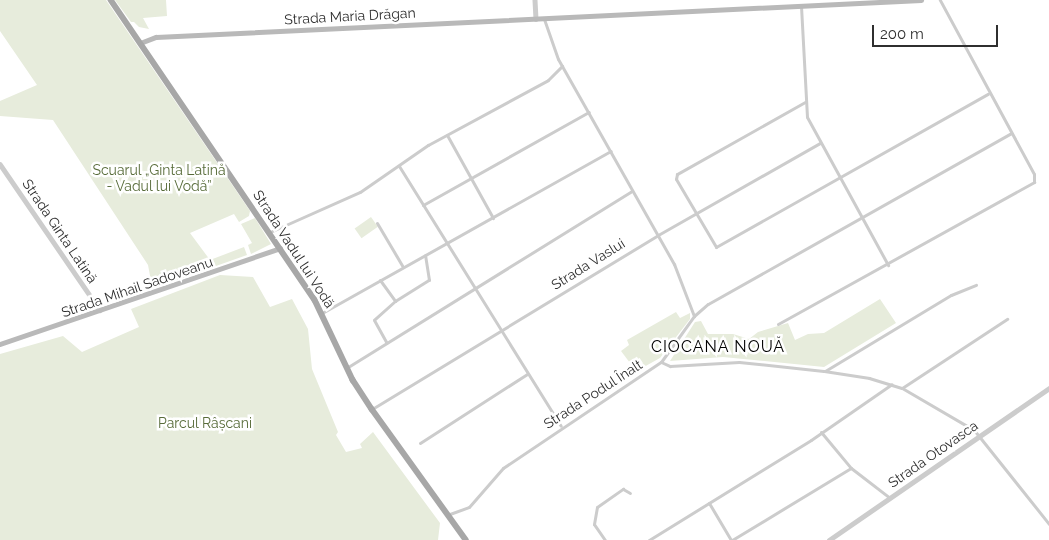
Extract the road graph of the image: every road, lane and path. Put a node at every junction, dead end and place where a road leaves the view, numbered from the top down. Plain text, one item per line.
1 (111, 0) edge
2 (535, 0) edge
3 (922, 0) edge
4 (940, 0) edge
5 (801, 6) junction
6 (536, 18) junction
7 (544, 18) junction
8 (140, 43) junction
9 (562, 66) junction
10 (988, 94) junction
11 (805, 102) junction
12 (589, 112) junction
13 (1011, 133) junction
14 (447, 135) junction
15 (820, 144) junction
16 (611, 151) junction
17 (0, 164) edge
18 (399, 166) junction
19 (472, 178) junction
20 (839, 178) junction
21 (632, 191) junction
22 (423, 205) junction
23 (696, 212) junction
24 (493, 218) junction
25 (862, 219) junction
26 (377, 223) dead end
27 (270, 232) junction
28 (658, 235) junction
29 (446, 244) junction
30 (280, 248) junction
31 (425, 255) junction
32 (888, 265) junction
33 (403, 267) junction
34 (380, 280) junction
35 (976, 285) dead end
36 (474, 289) junction
37 (395, 301) junction
38 (100, 310) junction
39 (322, 313) junction
40 (694, 316) junction
41 (1007, 319) dead end
42 (778, 324) dead end
43 (500, 332) junction
44 (387, 343) junction
45 (0, 344) edge
46 (661, 362) junction
47 (347, 368) junction
48 (824, 371) junction
49 (527, 374) junction
50 (893, 384) junction
51 (902, 388) junction
52 (1049, 388) edge
53 (372, 409) junction
54 (561, 426) junction
55 (821, 432) junction
56 (979, 436) junction
57 (420, 443) dead end
58 (851, 468) junction
59 (630, 493) dead end
60 (890, 498) junction
61 (709, 503) junction
62 (447, 516) junction
63 (1049, 524) edge
64 (466, 540) edge
65 (605, 540) edge
66 (649, 540) edge
67 (732, 540) edge
68 (829, 540) edge

1 - 8 main road, Strada Vadul lui Vodă
2 - 6 street
3 - 5 main road, Strada Maria Drăgan
4 - 10 street
5 - 7 main road, Strada Maria Drăgan
5 - 11 street
6 - 7 main road, Strada Maria Drăgan
6 - 8 main road, Strada Maria Drăgan
7 - 9 street
8 - 27 main road, Strada Vadul lui Vodă
9 - 12 street
9 - 14 street
10 - 13 street
10 - 20 street
11 - 15 street
11 - 23 street
12 - 16 street
12 - 19 street
13 - 25 street
13 - 32 street
14 - 18 street
14 - 19 street
15 - 20 street
15 - 23 street, Strada Vaslui
16 - 21 street
16 - 24 street
17 - 38 street, Strada Ginta Latină
18 - 22 street
18 - 27 street
19 - 22 street
19 - 24 street
20 - 23 street
20 - 25 street
21 - 28 street
21 - 36 street
22 - 29 street
23 - 28 street, Strada Vaslui
24 - 29 street
25 - 32 street
25 - 40 street
26 - 33 street
27 - 30 main road, Strada Vadul lui Vodă
28 - 40 street
28 - 43 street, Strada Vaslui
29 - 31 street
29 - 36 street
30 - 38 main road, Strada Mihail Sadoveanu
30 - 39 main road, Strada Vadul lui Vodă
31 - 33 street
31 - 37 street
32 - 42 street
33 - 34 street
34 - 37 street
34 - 39 street
35 - 48 street
36 - 43 street
36 - 44 street
37 - 44 street
38 - 45 main road, Strada Mihail Sadoveanu
39 - 47 main road, Strada Vadul lui Vodă
40 - 46 street
41 - 51 street
43 - 49 street
43 - 53 street, Strada Vaslui
44 - 47 street
46 - 48 street, Strada Podul Înalt
46 - 54 street, Strada Podul Înalt
47 - 53 main road, Strada Vadul lui Vodă
48 - 50 street, Strada Podul Înalt
49 - 54 street
49 - 57 street
50 - 51 street, Strada Podul Înalt
50 - 55 street
51 - 56 street, Strada Podul Înalt
52 - 56 street, Strada Otovasca
53 - 62 main road, Strada Vadul lui Vodă
54 - 62 street, Strada Podul Înalt
55 - 58 street
55 - 61 street
56 - 60 street, Strada Otovasca
56 - 63 street, Strada Podul Înalt
58 - 60 street
58 - 67 street
59 - 65 street
60 - 68 street, Strada Otovasca
61 - 66 street
61 - 67 street
62 - 64 main road, Strada Vadul lui Vodă

